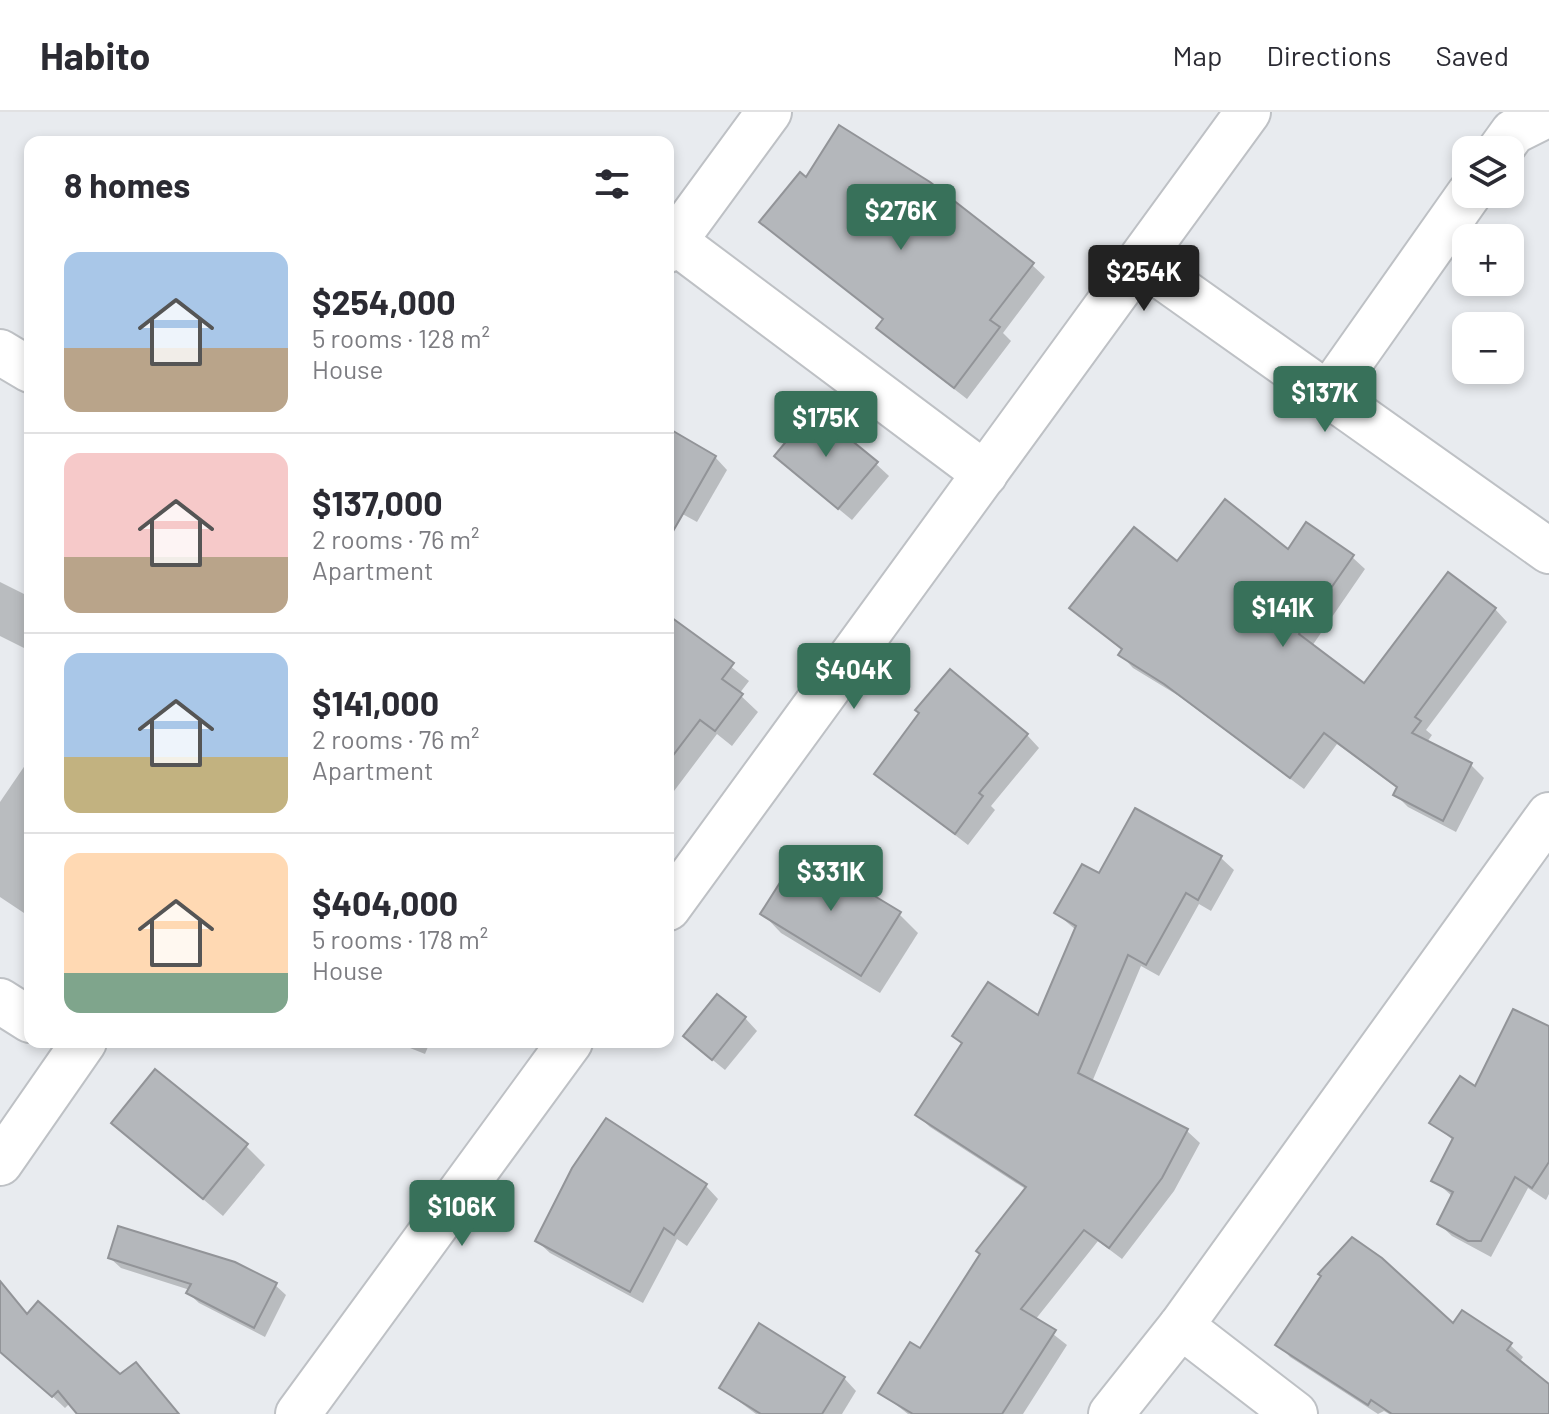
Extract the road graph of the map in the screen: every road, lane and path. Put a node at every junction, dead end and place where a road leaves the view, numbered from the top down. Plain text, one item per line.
1 (769, 112) edge
2 (1248, 112) edge
3 (1549, 114) edge
4 (1510, 136) edge
5 (1459, 208) edge
6 (674, 241) edge
7 (674, 247) edge
8 (1140, 261) junction
9 (0, 352) edge
10 (24, 366) edge
11 (1328, 394) junction
12 (985, 474) junction
13 (1549, 551) edge
14 (1549, 815) edge
15 (674, 900) edge
16 (0, 1001) edge
17 (24, 1016) edge
18 (73, 1048) edge
19 (566, 1048) edge
20 (0, 1163) edge
21 (1181, 1326) junction
22 (298, 1414) edge
23 (1111, 1414) edge
24 (1295, 1414) edge

1 - 6 street
2 - 8 street
3 - 4 street
5 - 11 street
7 - 12 street
8 - 11 street
8 - 12 street
9 - 10 street
11 - 13 street
12 - 15 street
14 - 21 street
16 - 17 street
18 - 20 street
19 - 22 street
21 - 23 street
21 - 24 street

